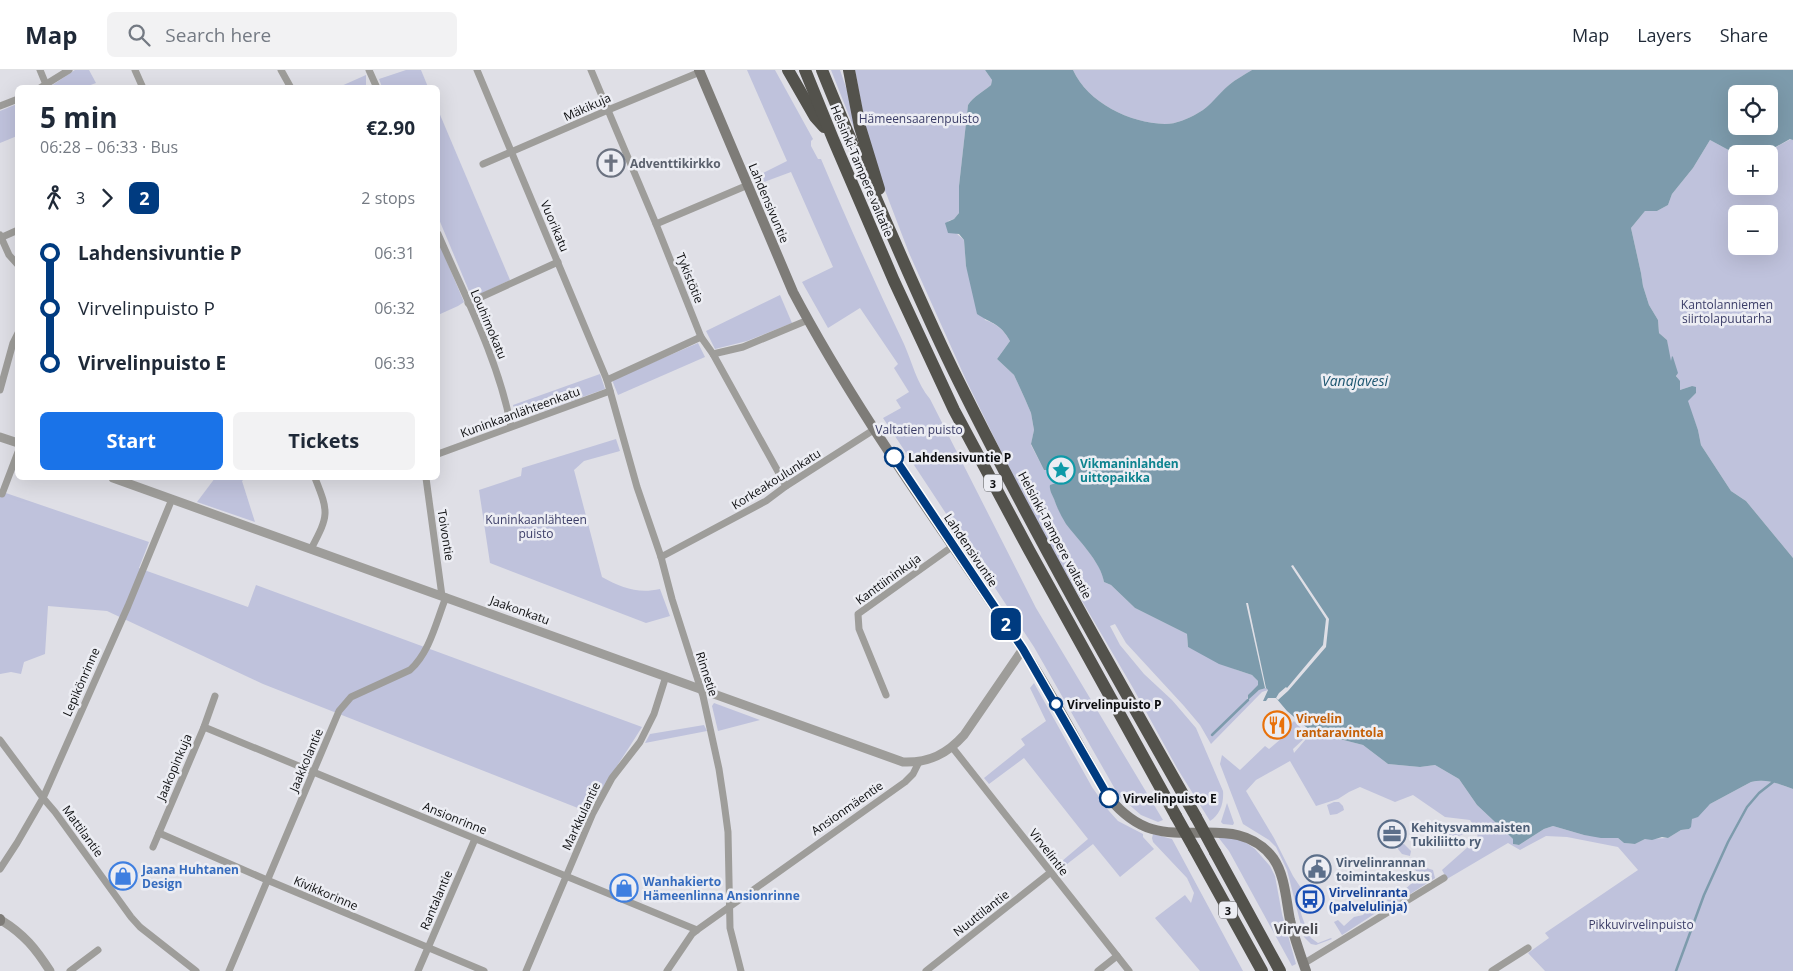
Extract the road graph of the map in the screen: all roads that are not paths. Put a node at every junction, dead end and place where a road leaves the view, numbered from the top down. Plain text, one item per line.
1 (40, 70) edge
2 (68, 70) edge
3 (136, 70) edge
4 (281, 70) edge
5 (369, 70) edge
6 (477, 70) edge
7 (592, 70) edge
8 (788, 70) edge
9 (806, 70) edge
10 (822, 70) edge
11 (849, 70) edge
12 (700, 71) edge
13 (44, 85) edge
14 (46, 85) edge
15 (142, 85) edge
16 (289, 85) edge
17 (376, 85) edge
18 (15, 100) edge
19 (0, 106) edge
20 (608, 110) junction
21 (833, 139) junction
22 (511, 153) junction
23 (484, 164) dead end
24 (748, 185) junction
25 (884, 216) junction
26 (656, 224) junction
27 (15, 231) edge
28 (0, 237) edge
29 (440, 239) edge
30 (15, 262) edge
31 (558, 262) junction
32 (468, 303) junction
33 (808, 320) junction
34 (701, 337) junction
35 (15, 340) edge
36 (713, 354) junction
37 (607, 380) junction
38 (0, 390) edge
39 (610, 391) junction
40 (512, 426) junction
41 (875, 429) junction
42 (0, 437) edge
43 (15, 442) edge
44 (440, 453) edge
45 (15, 460) edge
46 (119, 480) edge
47 (316, 480) edge
48 (426, 480) edge
49 (786, 486) junction
50 (2, 494) dead end
51 (172, 499) junction
52 (953, 546) junction
53 (312, 549) junction
54 (661, 557) junction
55 (444, 596) junction
56 (1023, 649) junction
57 (666, 676) junction
58 (699, 688) junction
59 (215, 696) dead end
60 (886, 696) dead end
61 (204, 727) junction
62 (0, 740) edge
63 (952, 747) junction
64 (919, 762) junction
65 (313, 772) junction
66 (43, 798) junction
67 (159, 833) junction
68 (475, 839) junction
69 (153, 847) dead end
70 (0, 868) edge
71 (1051, 872) junction
72 (566, 876) junction
73 (1444, 878) dead end
74 (267, 880) junction
75 (730, 905) junction
76 (0, 920) edge
77 (697, 930) junction
78 (428, 948) junction
79 (1528, 948) dead end
80 (98, 950) dead end
81 (1117, 956) junction
82 (1304, 967) edge
83 (50, 971) edge
84 (70, 971) edge
85 (196, 971) edge
86 (229, 971) edge
87 (418, 971) edge
88 (484, 971) edge
89 (526, 971) edge
90 (667, 971) edge
91 (741, 971) edge
92 (926, 971) edge
93 (1098, 971) edge
94 (1129, 971) edge
95 (1262, 971) edge
96 (1280, 971) edge
97 (1492, 971) edge

1 - 13 street
2 - 14 street
3 - 15 street
4 - 16 street
5 - 17 street
6 - 22 street, Vuorikatu
7 - 20 street, Tykistötie
8 - 21 highway
9 - 21 highway, Helsinki-Tampere valtatie / 3
10 - 25 highway, Helsinki-Tampere valtatie / 3
11 - 25 highway
12 - 20 street, Mäkikuja
12 - 24 main road, Lahdensivuntie
18 - 19 street
20 - 22 street, Mäkikuja
20 - 26 street, Tykistötie
21 - 95 highway, Helsinki-Tampere valtatie / 3, bridge
22 - 23 street, Mäkikuja
22 - 31 street, Vuorikatu
24 - 26 street
24 - 33 main road, Lahdensivuntie
25 - 96 highway, Helsinki-Tampere valtatie / 3, bridge
26 - 34 street, Tykistötie
27 - 28 street
28 - 30 street
29 - 32 street, Louhimokatu
31 - 32 street
31 - 37 street, Vuorikatu
32 - 40 street, Louhimokatu
33 - 36 street
33 - 41 main road, Lahdensivuntie
34 - 36 street, Tykistötie
34 - 37 street
35 - 38 street
36 - 49 street, Tykistötie
37 - 39 street, Vuorikatu
39 - 40 street, Kuninkaanlähteenkatu
39 - 54 street, Rinnetie
40 - 44 street, Kuninkaanlähteenkatu
41 - 49 street, Korkeakoulunkatu
41 - 52 main road, Lahdensivuntie
42 - 43 street
45 - 50 street
46 - 51 street, Jaakonkatu
47 - 53 street
48 - 55 street, Toivontie
49 - 54 street, Korkeakoulunkatu
51 - 53 street, Jaakonkatu
51 - 66 street, Lepikönrinne
52 - 56 main road, Lahdensivuntie
52 - 60 street, Kanttiininkuja
53 - 55 street, Jaakonkatu
54 - 58 street, Rinnetie
55 - 57 street, Jaakonkatu
55 - 65 street, Jaakkolantie
56 - 63 street
56 - 82 main road, Lahdensivuntie
57 - 58 street, Jaakonkatu
57 - 72 street, Markkulantie
58 - 64 street, Jaakonkatu
58 - 75 street, Rinnetie
59 - 61 street, Jaakopinkuja
61 - 65 street, Ansionrinne
61 - 67 street, Jaakopinkuja
62 - 66 street, Mattilantie
63 - 64 street
63 - 71 street, Virvelintie
64 - 75 street, Ansionmäentie
65 - 68 street, Ansionrinne
65 - 74 street, Jaakkolantie
66 - 70 street, Lepikönrinne
66 - 85 street, Mattilantie
67 - 69 street, Jaakopinkuja
67 - 74 street, Kivikkorinne
68 - 72 street, Ansionrinne
68 - 78 street, Rantalantie
71 - 81 street, Virvelintie
71 - 92 street, Nuuttilantie
72 - 77 street, Ansionrinne
72 - 89 street, Markkulantie
73 - 82 street
74 - 78 street, Kivikkorinne
74 - 86 street, Jaakkolantie
75 - 77 street, Ansionmäentie
75 - 91 street, Rinnetie
76 - 83 street
77 - 90 street, Ansionmäentie
78 - 87 street, Rantalantie
78 - 88 street, Kivikkorinne
79 - 97 street
80 - 84 street
81 - 93 street
81 - 94 street, Virvelintie

